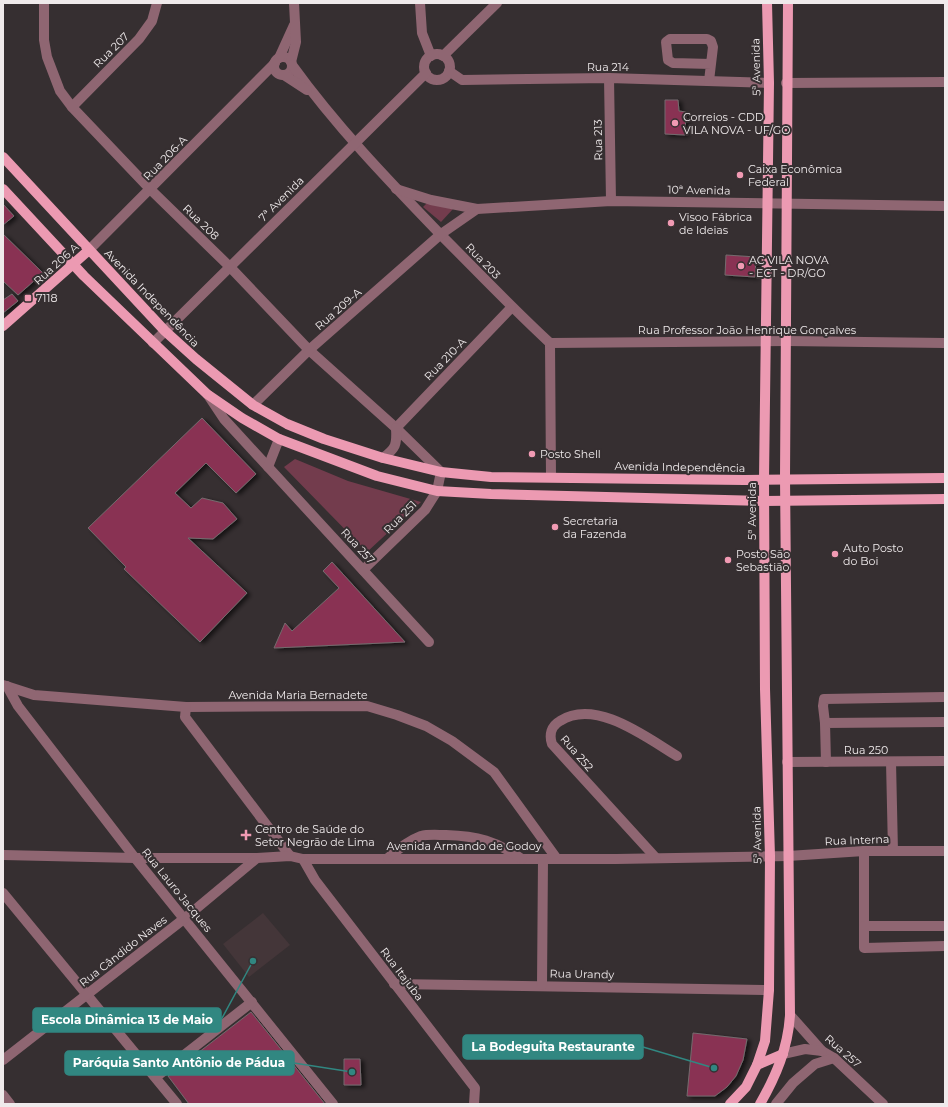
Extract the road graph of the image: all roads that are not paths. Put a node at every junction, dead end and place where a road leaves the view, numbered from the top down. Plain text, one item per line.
1 (44, 3) edge
2 (157, 3) edge
3 (294, 3) edge
4 (420, 3) edge
5 (496, 3) edge
6 (767, 3) edge
7 (788, 3) edge
8 (295, 21) junction
9 (431, 56) junction
10 (444, 56) junction
11 (292, 64) junction
12 (711, 64) junction
13 (279, 67) junction
14 (449, 72) junction
15 (426, 73) junction
16 (609, 78) junction
17 (709, 82) junction
18 (945, 82) edge
19 (769, 83) junction
20 (786, 83) junction
21 (312, 93) junction
22 (72, 107) junction
23 (786, 122) junction
24 (354, 143) junction
25 (3, 157) edge
26 (3, 189) edge
27 (396, 189) junction
28 (150, 190) junction
29 (611, 201) junction
30 (767, 204) junction
31 (787, 204) junction
32 (945, 206) edge
33 (477, 209) junction
34 (441, 234) junction
35 (89, 250) junction
36 (74, 265) junction
37 (230, 267) junction
38 (512, 308) junction
39 (3, 326) edge
40 (165, 331) junction
41 (786, 341) junction
42 (765, 342) junction
43 (153, 343) junction
44 (550, 343) junction
45 (945, 344) edge
46 (309, 350) junction
47 (196, 359) junction
48 (182, 372) junction
49 (207, 394) junction
50 (253, 405) junction
51 (396, 428) junction
52 (279, 439) junction
53 (382, 458) junction
54 (268, 467) junction
55 (441, 472) junction
56 (551, 477) junction
57 (785, 478) junction
58 (945, 478) edge
59 (764, 479) junction
60 (437, 491) junction
61 (945, 499) edge
62 (785, 500) junction
63 (764, 501) junction
64 (363, 570) junction
65 (429, 642) dead end
66 (5, 685) edge
67 (945, 697) edge
68 (186, 707) junction
69 (945, 722) edge
70 (825, 723) junction
71 (677, 756) dead end
72 (945, 761) edge
73 (787, 762) junction
74 (826, 762) junction
75 (891, 762) junction
76 (864, 851) junction
77 (893, 851) junction
78 (945, 851) edge
79 (3, 855) edge
80 (290, 856) junction
81 (770, 856) junction
82 (788, 856) junction
83 (135, 858) junction
84 (257, 858) junction
85 (388, 858) junction
86 (522, 858) junction
87 (656, 858) junction
88 (303, 859) junction
89 (543, 859) junction
90 (556, 859) junction
91 (3, 893) edge
92 (184, 918) junction
93 (864, 926) junction
94 (945, 926) edge
95 (945, 946) edge
96 (394, 984) junction
97 (542, 985) junction
98 (769, 990) junction
99 (88, 994) junction
100 (252, 1002) junction
101 (790, 1015) junction
102 (822, 1051) junction
103 (783, 1054) junction
104 (834, 1058) junction
105 (3, 1060) edge
106 (757, 1065) junction
107 (156, 1077) junction
108 (3, 1096) edge
109 (10, 1104) edge
110 (177, 1104) edge
111 (333, 1104) edge
112 (474, 1104) edge
113 (730, 1104) edge
114 (760, 1104) edge
115 (776, 1104) edge
116 (883, 1104) edge

1 - 22 street, Rua 208
2 - 22 street, Rua 207
3 - 8 street
4 - 9 street
5 - 10 street
6 - 19 main road, 5ª Avenida
7 - 20 main road
8 - 11 street
8 - 13 street
9 - 10 street
9 - 15 street
10 - 14 street
11 - 13 street
11 - 13 street
11 - 21 street, Rua 203
12 - 12 street
12 - 17 street
13 - 21 street, Rua 203
13 - 28 street, Rua 206-A
14 - 15 street
14 - 16 street, Rua 214
15 - 24 street, 7ª Avenida
16 - 17 street, Rua 214
16 - 29 street, Rua 213
17 - 19 street, Rua 214
18 - 20 street
19 - 23 main road
19 - 30 main road, 5ª Avenida
20 - 23 main road
21 - 24 street, Rua 203
22 - 28 street, Rua 208
23 - 31 main road
24 - 27 street, Rua 203
24 - 37 street, 7ª Avenida
25 - 35 main road, Avenida Independência
26 - 36 main road
27 - 33 street, 10ª Avenida
27 - 34 street, Rua 203
28 - 35 street, Rua 206-A
28 - 37 street, Rua 208
29 - 30 street, 10ª Avenida
29 - 33 street, 10ª Avenida
30 - 31 street, 10ª Avenida
30 - 42 main road, 5ª Avenida
31 - 32 street, 10ª Avenida
31 - 41 main road
33 - 34 street
34 - 38 street, Rua 203
34 - 46 street, Rua 209-A
35 - 36 main road, Rua 206 A
35 - 40 main road, Avenida Independência
36 - 39 main road, Rua 206 A
36 - 43 main road
37 - 40 street, 7ª Avenida
37 - 46 street, Rua 208
38 - 44 street, Rua 203
38 - 51 street, Rua 210-A
40 - 43 street, 7ª Avenida
40 - 47 main road, Avenida Independência
41 - 42 street, Rua Professor João Henrique Gonçalves
41 - 45 street, Rua Professor João Henrique Gonçalves
41 - 57 main road
42 - 44 street, Rua Professor João Henrique Gonçalves
42 - 59 main road, 5ª Avenida
43 - 48 main road
44 - 56 street
46 - 50 street, Rua 209-A
46 - 51 street, Rua 208
47 - 48 main road
47 - 50 main road, Avenida Independência
48 - 49 main road
49 - 52 main road
49 - 54 street, Rua 257
50 - 53 main road, Avenida Independência
51 - 53 street
51 - 55 street, Rua 208
52 - 54 street
52 - 60 main road
53 - 55 main road, Avenida Independência
54 - 64 street, Rua 257
55 - 56 main road, Avenida Independência
55 - 60 street, Rua 251
56 - 59 main road, Avenida Independência
57 - 58 main road, Avenida Independência
57 - 59 main road, Avenida Independência
57 - 62 main road
59 - 63 main road, 5ª Avenida
60 - 63 main road
60 - 64 street, Rua 251
61 - 62 main road
62 - 63 main road
62 - 73 main road
63 - 81 main road, 5ª Avenida
64 - 65 street, Rua 257
66 - 68 street, Avenida Maria Bernadete
66 - 83 street, Rua Lauro Jacques
67 - 70 street
68 - 80 street
68 - 90 street, Avenida Maria Bernadete
69 - 70 street
70 - 74 street
71 - 87 street, Rua 252
72 - 75 street, Rua 250
73 - 74 street, Rua 250
73 - 82 main road
74 - 75 street, Rua 250
75 - 77 street
76 - 77 street, Rua Interna
76 - 82 street, Rua Interna
76 - 93 street
77 - 78 street, Rua Interna
79 - 83 street, Avenida Armando de Godoy
80 - 84 street, Avenida Armando de Godoy
80 - 88 street, Avenida Armando de Godoy
81 - 82 street, Rua Interna
81 - 87 street, Avenida Armando de Godoy
81 - 98 main road, 5ª Avenida
82 - 101 main road
83 - 84 street, Avenida Armando de Godoy
83 - 92 street, Rua Lauro Jacques
84 - 92 street, Rua Cândido Naves
85 - 86 street, Avenida Armando de Godoy
85 - 86 street
85 - 88 street, Avenida Armando de Godoy
86 - 89 street, Avenida Armando de Godoy
87 - 90 street, Avenida Armando de Godoy
88 - 96 street, Rua Itajuba
89 - 90 street, Avenida Armando de Godoy
89 - 97 street
91 - 99 street
92 - 99 street, Rua Cândido Naves
92 - 100 street, Rua Lauro Jacques
93 - 94 street
93 - 95 street
96 - 97 street, Rua Urandy
96 - 112 street, Rua Itajuba
97 - 98 street, Rua Urandy
98 - 106 main road, 5ª Avenida
99 - 105 street, Rua Cândido Naves
99 - 107 street
100 - 107 street
100 - 111 street, Rua Lauro Jacques
101 - 102 street, Rua 257
101 - 103 main road
102 - 103 street
102 - 104 street, Rua 257
103 - 106 main road
103 - 114 main road
104 - 115 street
104 - 116 street, Rua 257
106 - 113 main road, 5ª Avenida
107 - 110 street
108 - 109 street

